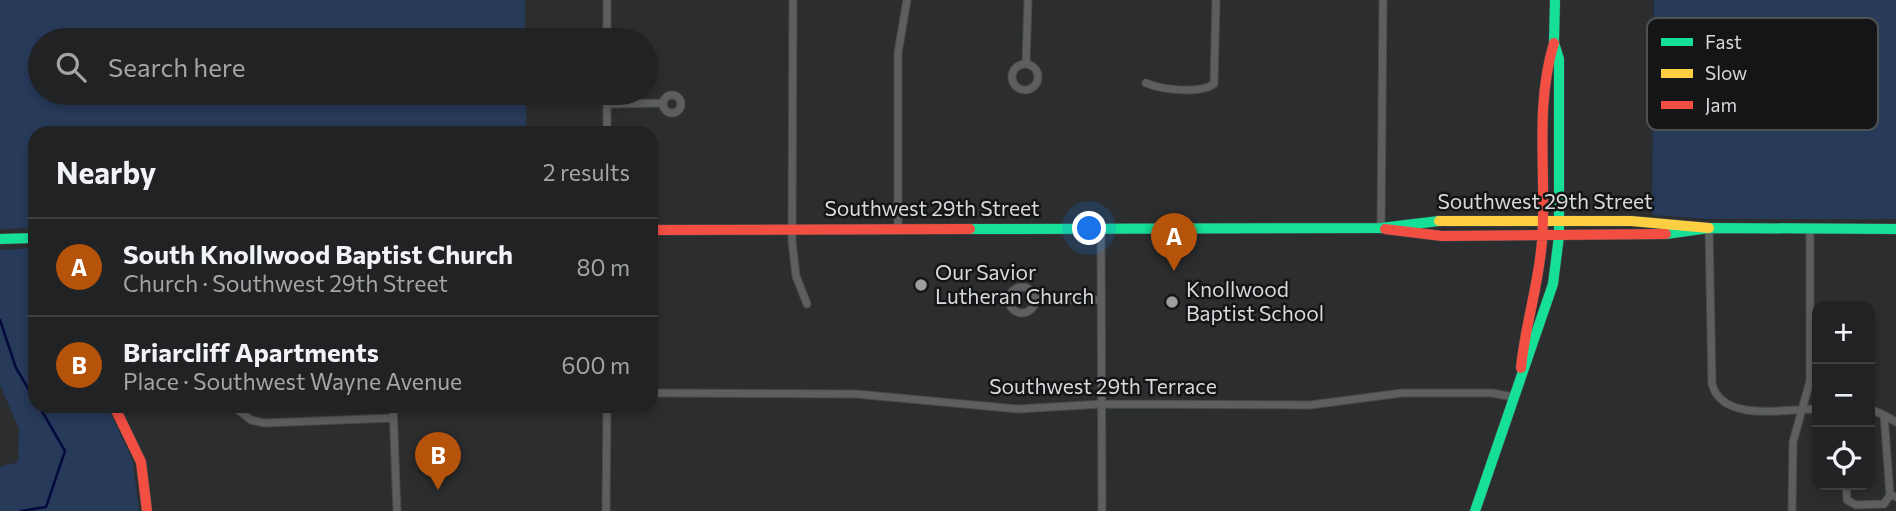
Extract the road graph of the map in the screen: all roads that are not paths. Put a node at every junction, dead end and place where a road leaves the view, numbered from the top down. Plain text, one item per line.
1 (607, 0) edge
2 (793, 0) edge
3 (906, 0) edge
4 (1028, 0) edge
5 (1216, 0) edge
6 (1382, 0) edge
7 (1555, 0) edge
8 (607, 28) edge
9 (1554, 43) junction
10 (1026, 62) dead end
11 (1146, 83) dead end
12 (658, 103) edge
13 (663, 103) dead end
14 (608, 105) edge
15 (607, 126) edge
16 (1543, 221) junction
17 (1558, 221) junction
18 (792, 228) junction
19 (898, 228) junction
20 (1101, 228) junction
21 (1381, 228) junction
22 (1709, 228) junction
23 (1810, 229) junction
24 (1896, 229) edge
25 (658, 230) edge
26 (1559, 236) junction
27 (1542, 237) junction
28 (28, 238) edge
29 (0, 239) edge
30 (1035, 299) dead end
31 (1101, 300) junction
32 (807, 304) dead end
33 (1520, 374) junction
34 (658, 393) edge
35 (1513, 397) junction
36 (1102, 404) junction
37 (1803, 409) junction
38 (1812, 409) edge
39 (1875, 411) edge
40 (117, 413) edge
41 (240, 413) edge
42 (392, 413) edge
43 (607, 413) edge
44 (1884, 415) junction
45 (392, 418) junction
46 (1896, 422) edge
47 (1846, 490) edge
48 (1893, 496) edge
49 (146, 511) edge
50 (397, 511) edge
51 (606, 511) edge
52 (1102, 511) edge
53 (1475, 511) edge
54 (1792, 511) edge

1 - 8 street
2 - 18 street
3 - 19 street
4 - 10 street
5 - 11 street
6 - 21 street
7 - 9 main road
9 - 16 main road
9 - 17 main road
12 - 13 street
14 - 15 street
16 - 17 main road, Southwest 29th Street
16 - 21 main road, Southwest 29th Street
16 - 27 main road
17 - 22 main road, Southwest 29th Street
17 - 26 main road
18 - 19 main road, Southwest 29th Street
18 - 25 main road, Southwest 29th Street
18 - 32 street
19 - 20 main road, Southwest 29th Street
20 - 21 main road, Southwest 29th Street
20 - 31 street
21 - 27 main road, Southwest 29th Street
22 - 23 main road, Southwest 29th Street
22 - 26 main road, Southwest 29th Street
22 - 37 street
23 - 24 main road, Southwest 29th Street
23 - 37 street
26 - 27 main road, Southwest 29th Street
26 - 33 main road
27 - 33 main road
28 - 29 main road
30 - 31 street
31 - 36 street
33 - 35 main road
34 - 36 street, Southwest 29th Terrace
35 - 36 street, Southwest 29th Terrace
35 - 53 main road
36 - 52 street
37 - 38 street
37 - 54 street
39 - 44 street
40 - 49 main road
41 - 45 street
42 - 45 street
43 - 51 street
44 - 46 street
44 - 48 street
45 - 50 street
47 - 48 street

